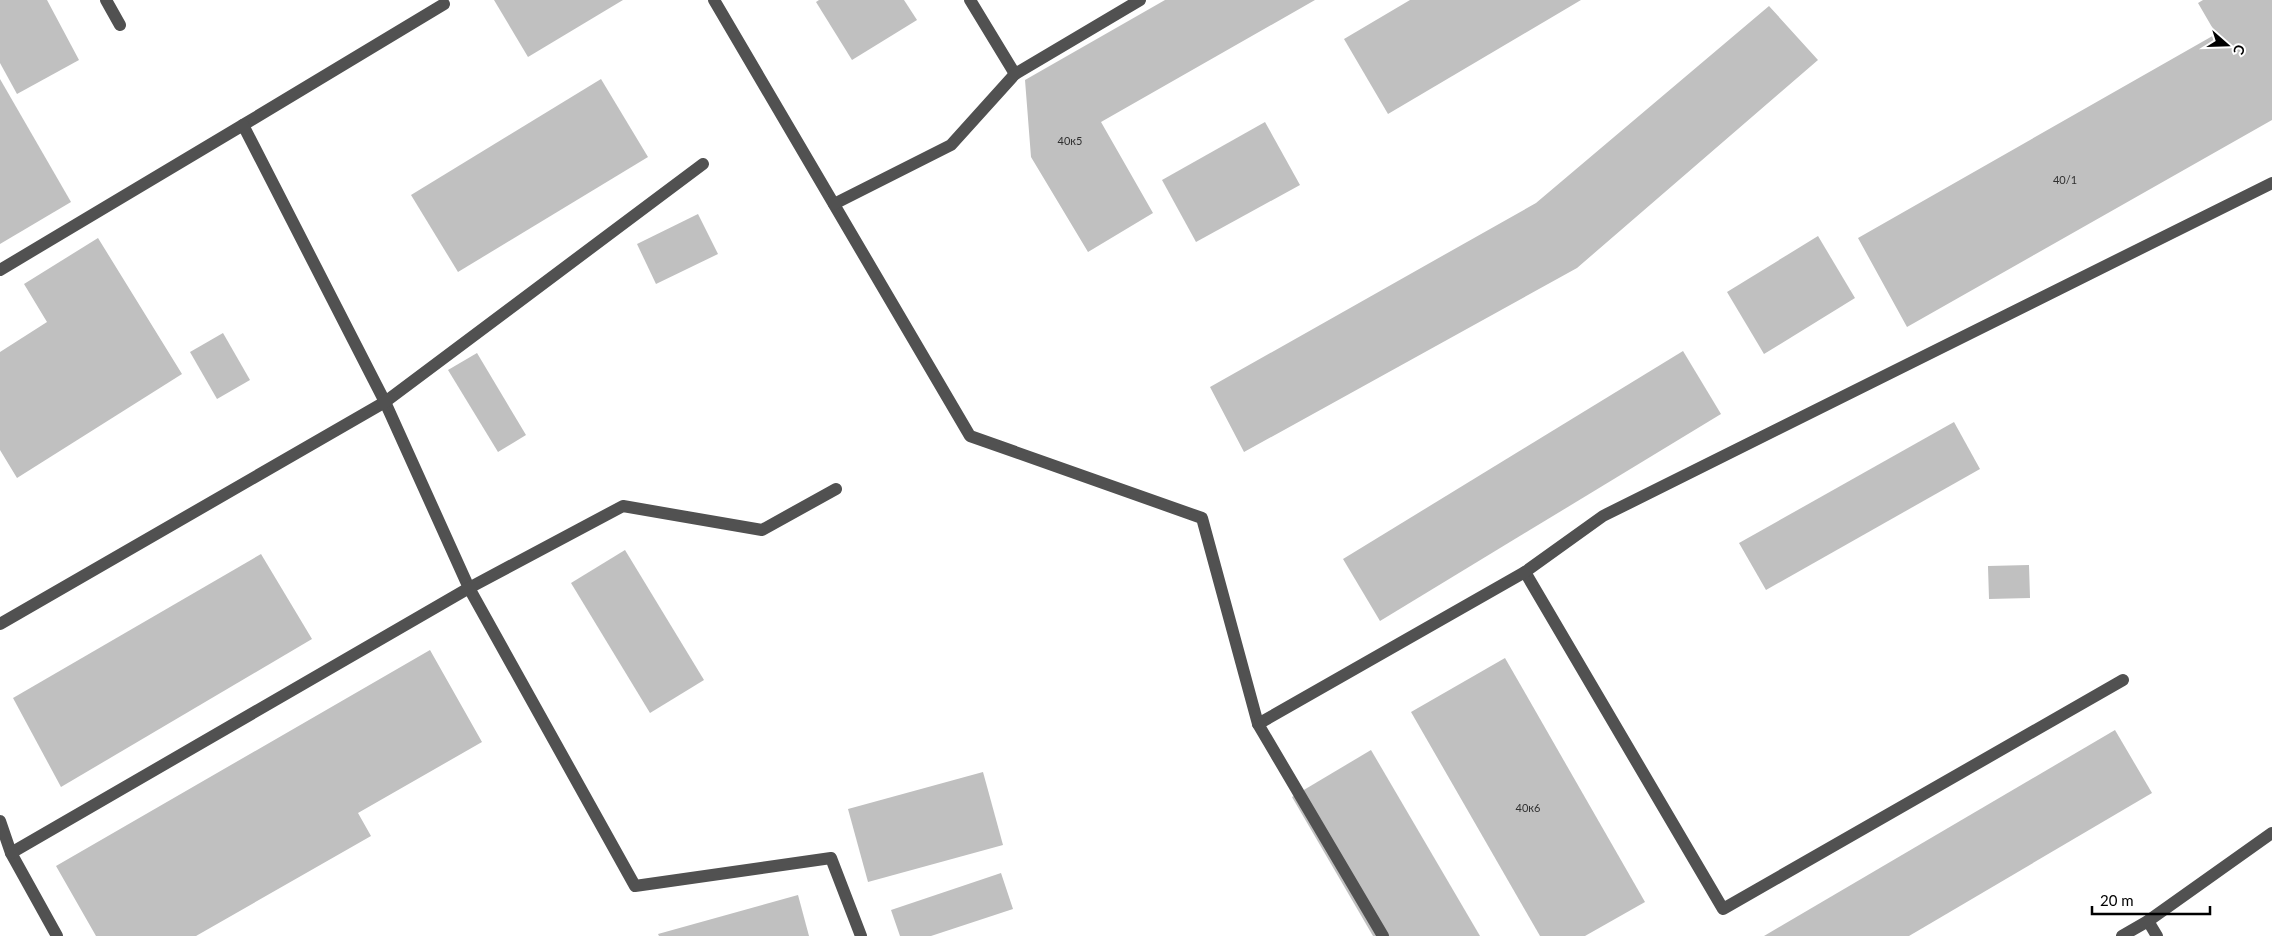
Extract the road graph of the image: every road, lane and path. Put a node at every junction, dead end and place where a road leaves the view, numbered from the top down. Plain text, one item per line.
1 (106, 0) edge
2 (714, 0) edge
3 (970, 0) edge
4 (1140, 0) edge
5 (444, 4) dead end
6 (120, 25) dead end
7 (1014, 74) junction
8 (243, 125) junction
9 (704, 164) dead end
10 (2272, 183) edge
11 (834, 204) junction
12 (0, 270) edge
13 (385, 402) junction
14 (836, 489) dead end
15 (1525, 572) junction
16 (469, 588) junction
17 (0, 624) edge
18 (2123, 680) dead end
19 (1258, 724) junction
20 (0, 821) edge
21 (2272, 833) edge
22 (11, 852) junction
23 (2148, 921) junction
24 (57, 936) edge
25 (861, 936) edge
26 (1383, 936) edge
27 (2122, 936) edge
28 (2158, 936) edge

1 - 6 lane
2 - 11 lane
3 - 7 lane
4 - 7 lane
5 - 8 lane
7 - 11 lane
8 - 12 lane
8 - 13 lane
9 - 13 lane
10 - 15 lane
11 - 19 lane
13 - 16 lane
13 - 17 lane
14 - 16 lane
15 - 18 lane
15 - 19 lane
16 - 22 lane
16 - 25 lane
19 - 26 lane
20 - 22 lane
21 - 23 lane
22 - 24 lane
23 - 27 lane
23 - 28 lane

